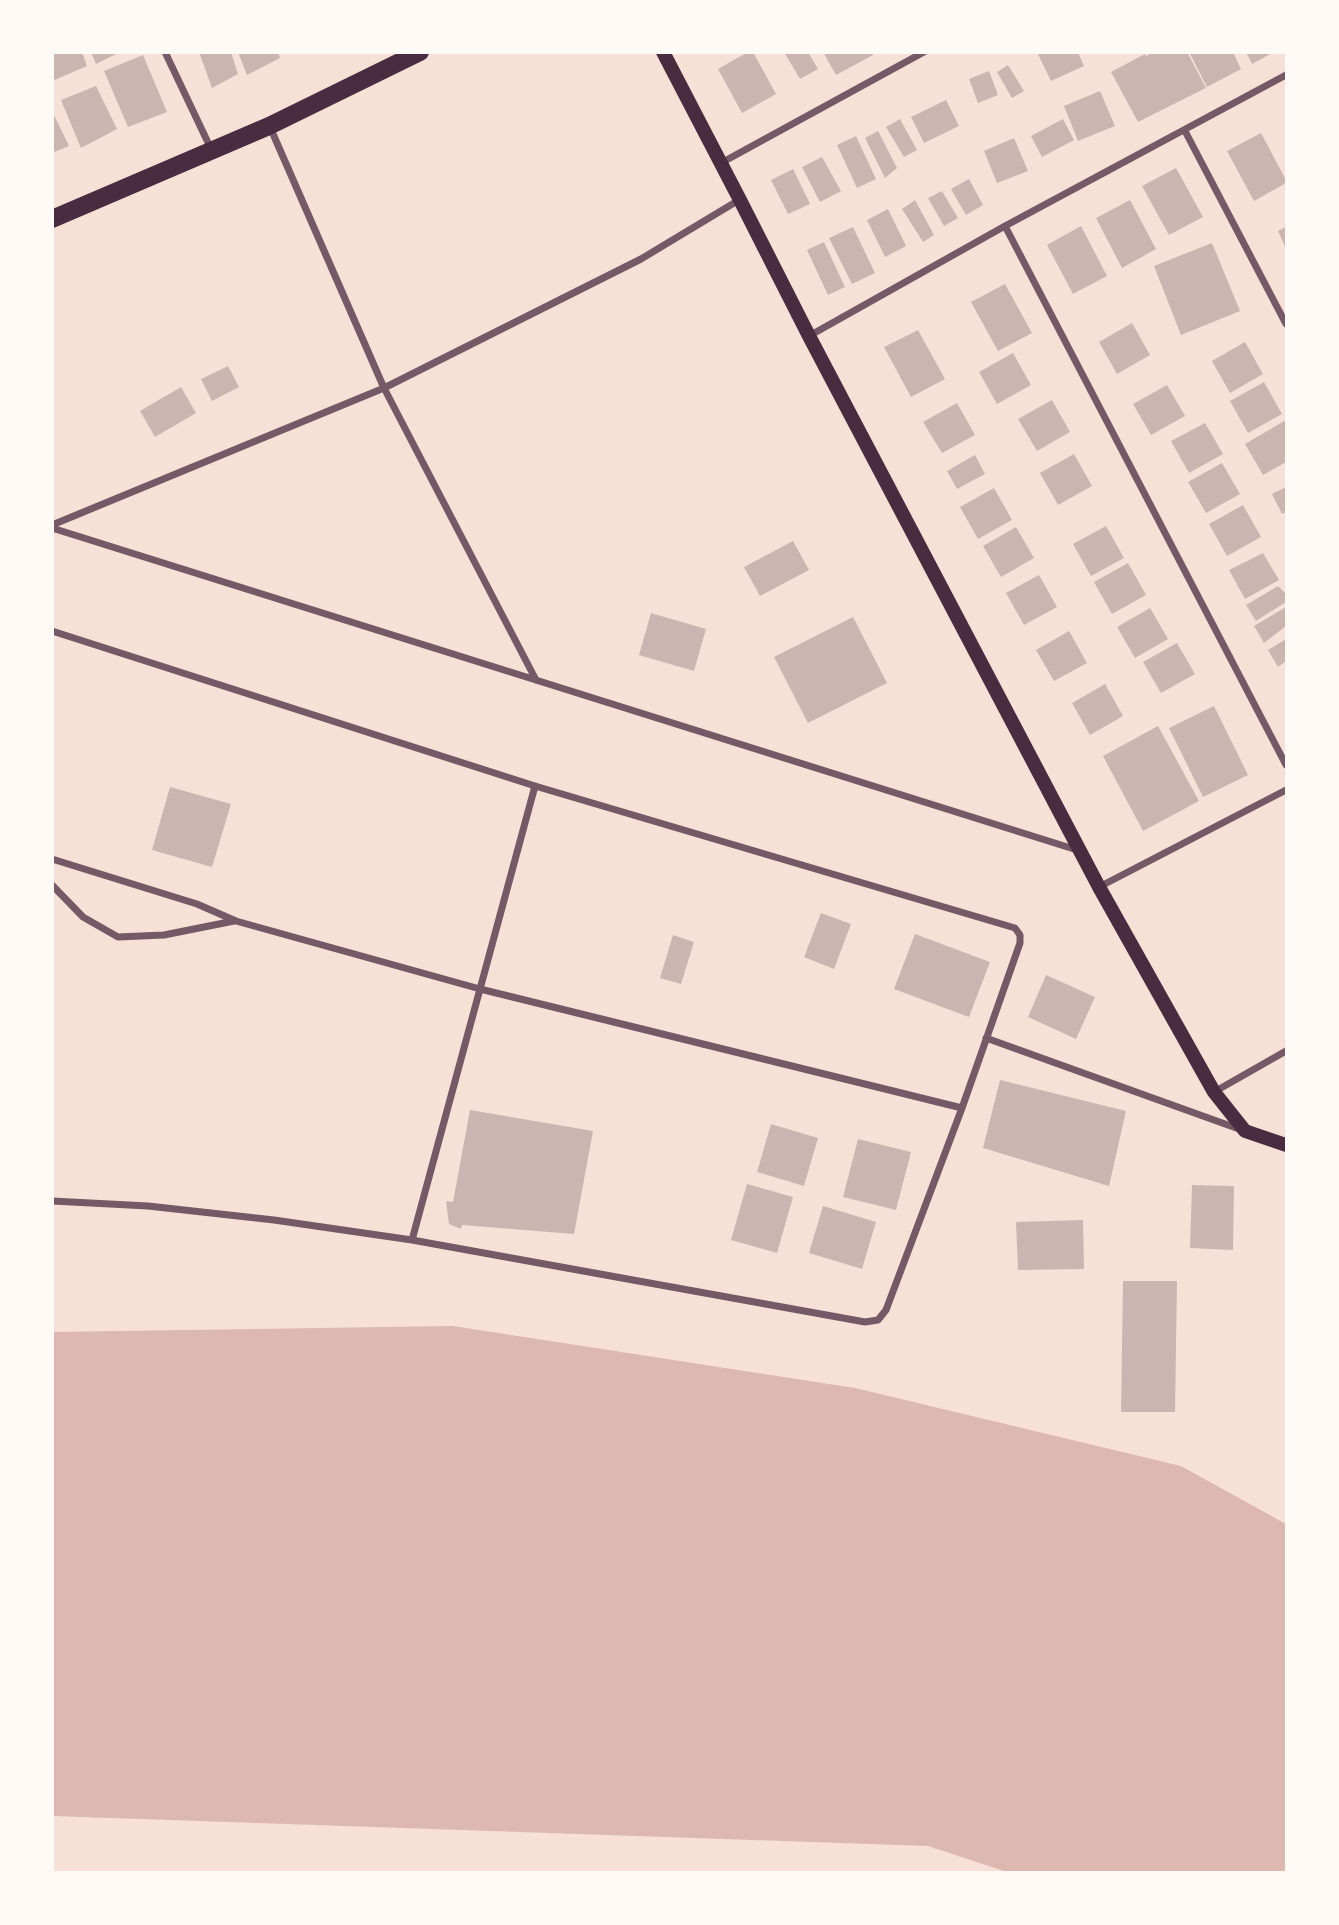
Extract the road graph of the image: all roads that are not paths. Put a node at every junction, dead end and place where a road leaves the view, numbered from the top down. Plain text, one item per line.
1 (165, 52) edge
2 (420, 52) edge
3 (663, 52) edge
4 (924, 52) edge
5 (1286, 75) edge
6 (269, 126) junction
7 (1185, 131) junction
8 (212, 151) junction
9 (721, 163) junction
10 (740, 200) junction
11 (52, 219) edge
12 (1005, 226) junction
13 (1286, 324) edge
14 (809, 336) junction
15 (384, 388) junction
16 (52, 526) edge
17 (52, 631) edge
18 (536, 680) junction
19 (1286, 765) edge
20 (535, 786) junction
21 (1286, 790) edge
22 (1081, 851) junction
23 (52, 859) edge
24 (52, 885) edge
25 (1099, 887) junction
26 (236, 920) junction
27 (480, 989) junction
28 (986, 1038) junction
29 (1286, 1051) edge
30 (1214, 1092) junction
31 (962, 1108) junction
32 (1245, 1131) junction
33 (1286, 1145) edge
34 (52, 1201) edge
35 (412, 1240) junction

1 - 8 street
2 - 6 main road
3 - 9 main road
4 - 9 street
5 - 7 street
6 - 8 main road
6 - 15 street
7 - 12 street
7 - 13 street
8 - 11 main road
9 - 10 main road
10 - 14 main road
10 - 15 street
12 - 14 street
12 - 19 street
14 - 22 main road
15 - 16 street
15 - 18 street
16 - 18 street
17 - 20 street
18 - 22 street
20 - 27 street
20 - 28 street
21 - 25 street
22 - 25 main road
23 - 26 street
24 - 26 street
25 - 30 main road
26 - 27 street
27 - 31 street
27 - 35 street
28 - 31 street
28 - 32 street
29 - 30 street
30 - 32 main road
31 - 35 street
32 - 33 main road
34 - 35 street

